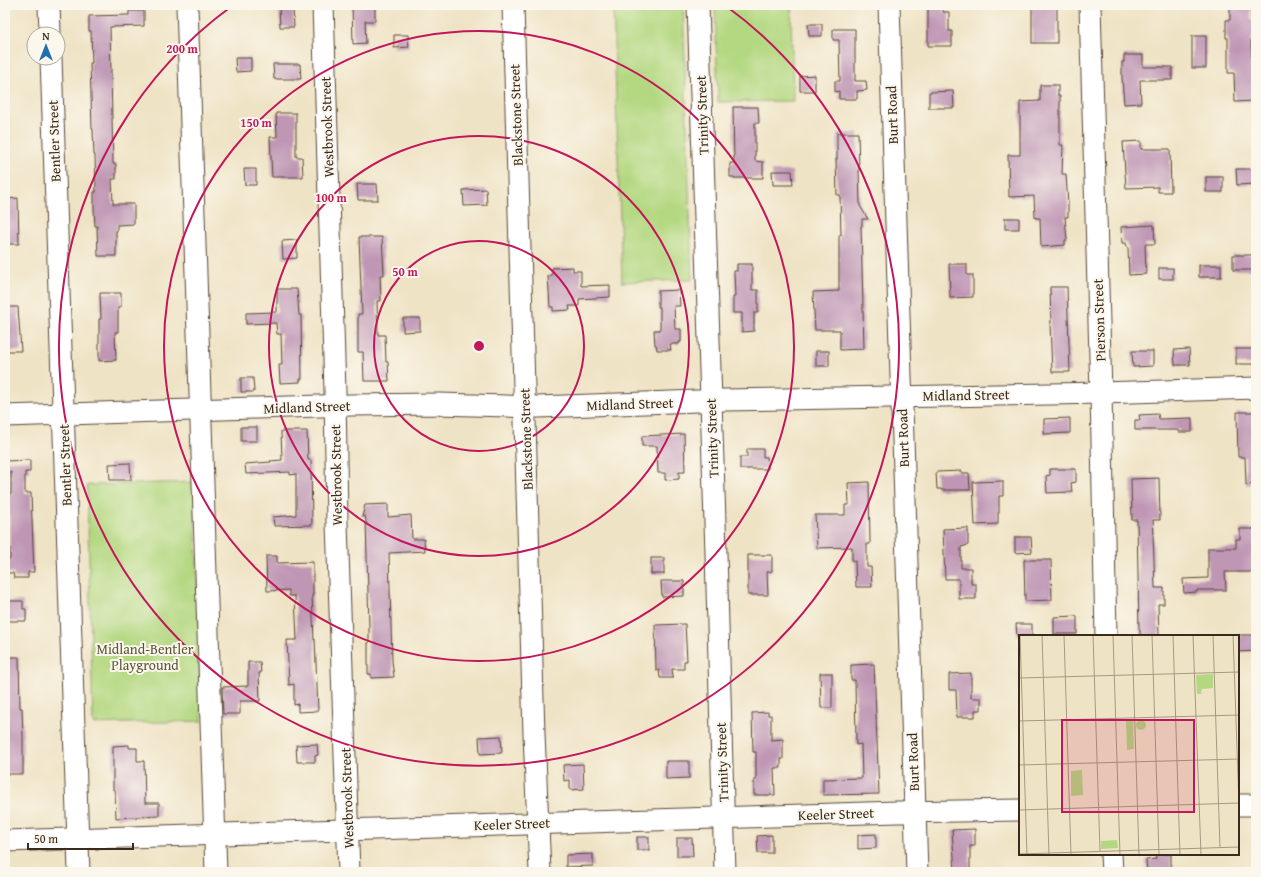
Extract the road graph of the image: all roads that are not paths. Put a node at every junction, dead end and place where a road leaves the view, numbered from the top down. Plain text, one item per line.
1 (49, 5) edge
2 (186, 5) edge
3 (323, 5) edge
4 (513, 5) edge
5 (698, 5) edge
6 (889, 5) edge
7 (1090, 5) edge
8 (50, 26) edge
9 (51, 66) edge
10 (1256, 388) edge
11 (1101, 393) junction
12 (902, 396) junction
13 (711, 401) junction
14 (335, 406) junction
15 (525, 407) junction
16 (200, 410) junction
17 (63, 415) junction
18 (5, 416) edge
19 (1106, 635) edge
20 (1239, 805) edge
21 (1256, 805) edge
22 (1019, 810) edge
23 (915, 812) junction
24 (723, 818) junction
25 (538, 824) junction
26 (348, 831) junction
27 (215, 835) junction
28 (78, 839) junction
29 (5, 841) edge
30 (1111, 855) edge
31 (79, 872) edge
32 (216, 872) edge
33 (350, 872) edge
34 (540, 872) edge
35 (725, 872) edge
36 (917, 872) edge
37 (1112, 872) edge

1 - 8 street
2 - 16 street
3 - 14 street, Westbrook Street
4 - 15 street, Blackstone Street
5 - 13 street, Trinity Street
6 - 12 street, Burt Road
7 - 11 street, Pierson Street
9 - 17 street, Bentler Street
10 - 11 street, Midland Street
11 - 12 street, Midland Street
11 - 19 street, Pierson Street
12 - 13 street, Midland Street
12 - 23 street, Burt Road
13 - 15 street, Midland Street
13 - 24 street, Trinity Street
14 - 15 street, Midland Street
14 - 16 street, Midland Street
14 - 26 street, Westbrook Street
15 - 25 street, Blackstone Street
16 - 17 street, Midland Street
16 - 27 street
17 - 18 street, Midland Street
17 - 28 street, Bentler Street
20 - 21 street
22 - 23 street, Keeler Street
23 - 24 street, Keeler Street
23 - 36 street, Burt Road
24 - 25 street, Keeler Street
24 - 35 street, Trinity Street
25 - 26 street, Keeler Street
25 - 34 street, Blackstone Street
26 - 27 street, Keeler Street
26 - 33 street, Westbrook Street
27 - 28 street, Keeler Street
27 - 32 street
28 - 29 street, Keeler Street
28 - 31 street, Bentler Street
30 - 37 street

